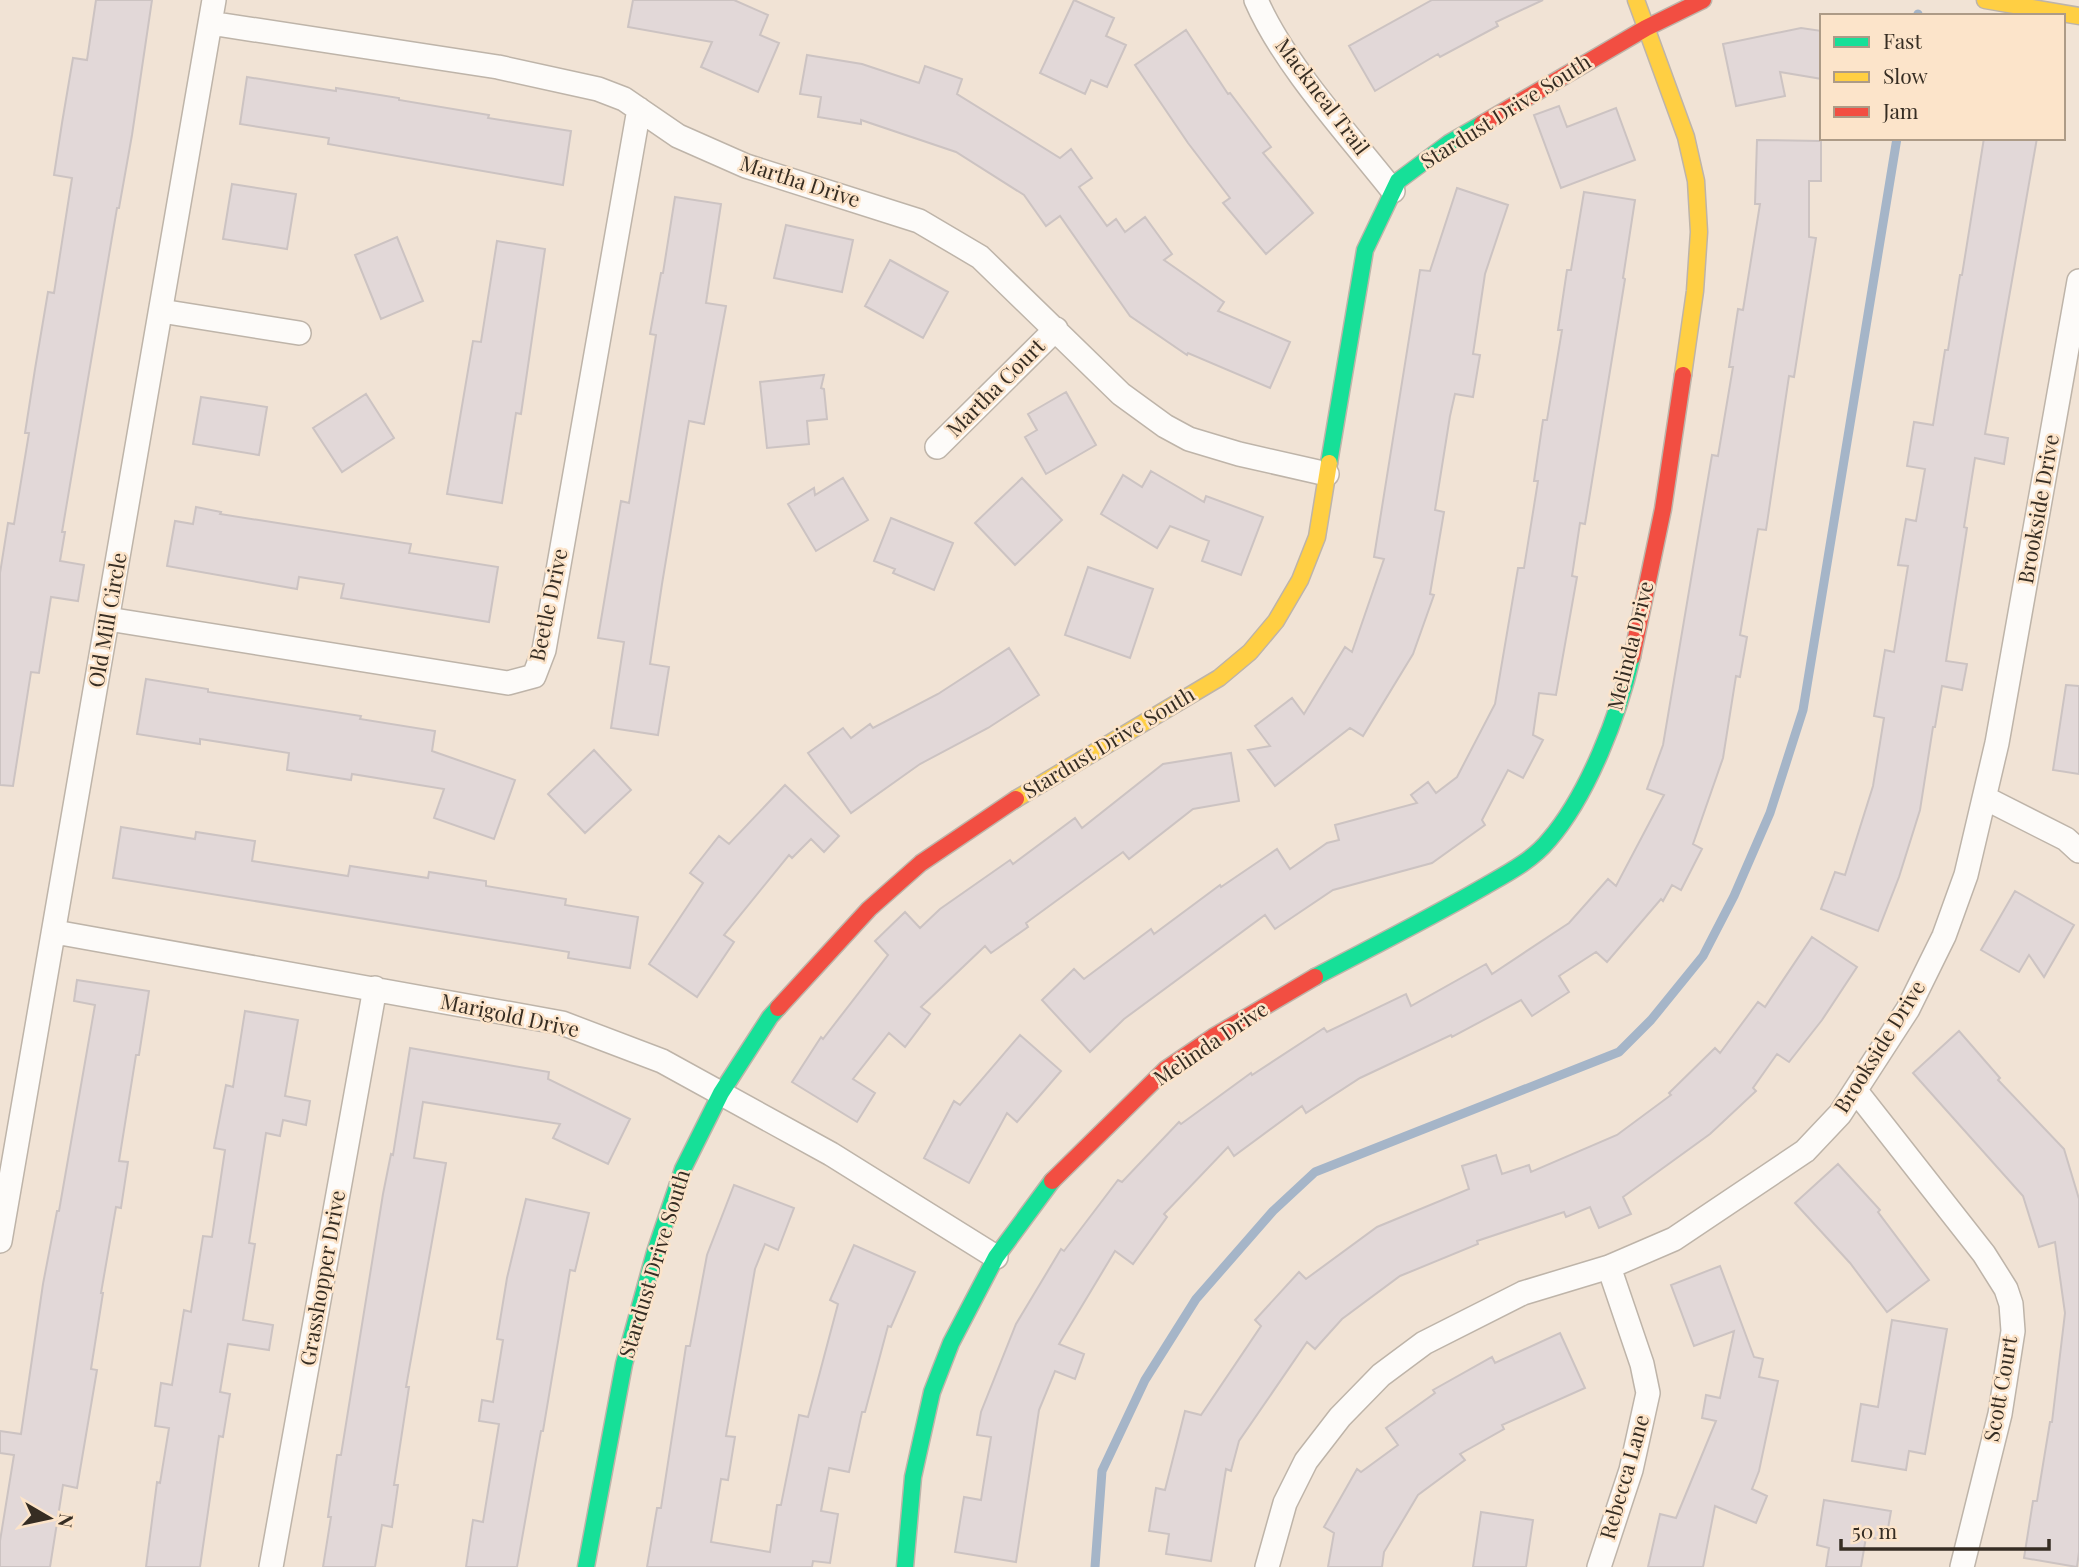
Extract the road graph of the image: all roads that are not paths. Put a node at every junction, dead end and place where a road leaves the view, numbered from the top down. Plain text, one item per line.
1 (214, 0) edge
2 (1256, 0) edge
3 (1636, 0) edge
4 (1703, 0) edge
5 (1985, 0) edge
6 (2079, 16) edge
7 (210, 23) junction
8 (1646, 28) junction
9 (639, 109) junction
10 (1393, 191) junction
11 (2079, 281) edge
12 (162, 311) junction
13 (1056, 329) junction
14 (299, 333) dead end
15 (2074, 348) edge
16 (937, 447) dead end
17 (1327, 474) junction
18 (108, 620) junction
19 (1985, 798) junction
20 (2079, 851) edge
21 (55, 932) junction
22 (375, 988) junction
23 (1856, 1091) junction
24 (721, 1093) junction
25 (0, 1241) edge
26 (996, 1258) junction
27 (1609, 1266) junction
28 (271, 1567) edge
29 (586, 1567) edge
30 (905, 1567) edge
31 (1267, 1567) edge
32 (1599, 1567) edge
33 (1962, 1567) edge

1 - 7 street, Old Mill Circle
2 - 10 street, Mackneal Trail
3 - 8 street, Melinda Drive
4 - 8 street, Stardust Drive South
5 - 6 street
7 - 9 street, Martha Drive
7 - 12 street, Old Mill Circle
8 - 10 street, Stardust Drive South
8 - 26 street, Melinda Drive
9 - 13 street, Martha Drive
9 - 18 street, Beetle Drive
10 - 17 street, Stardust Drive South
11 - 15 street, Brookside Drive
12 - 14 street
12 - 18 street, Old Mill Circle
13 - 16 street, Martha Court
13 - 17 street, Martha Drive
15 - 19 street, Brookside Drive
17 - 24 street, Stardust Drive South
18 - 21 street, Old Mill Circle
19 - 20 street
19 - 23 street, Brookside Drive
21 - 22 street, Marigold Drive
21 - 25 street, Old Mill Circle
22 - 24 street, Marigold Drive
22 - 28 street, Grasshopper Drive
23 - 27 street, Brookside Drive
23 - 33 street, Scott Court
24 - 26 street, Marigold Drive
24 - 29 street, Stardust Drive South
26 - 30 street, Melinda Drive
27 - 31 street, Brookside Drive
27 - 32 street, Rebecca Lane

